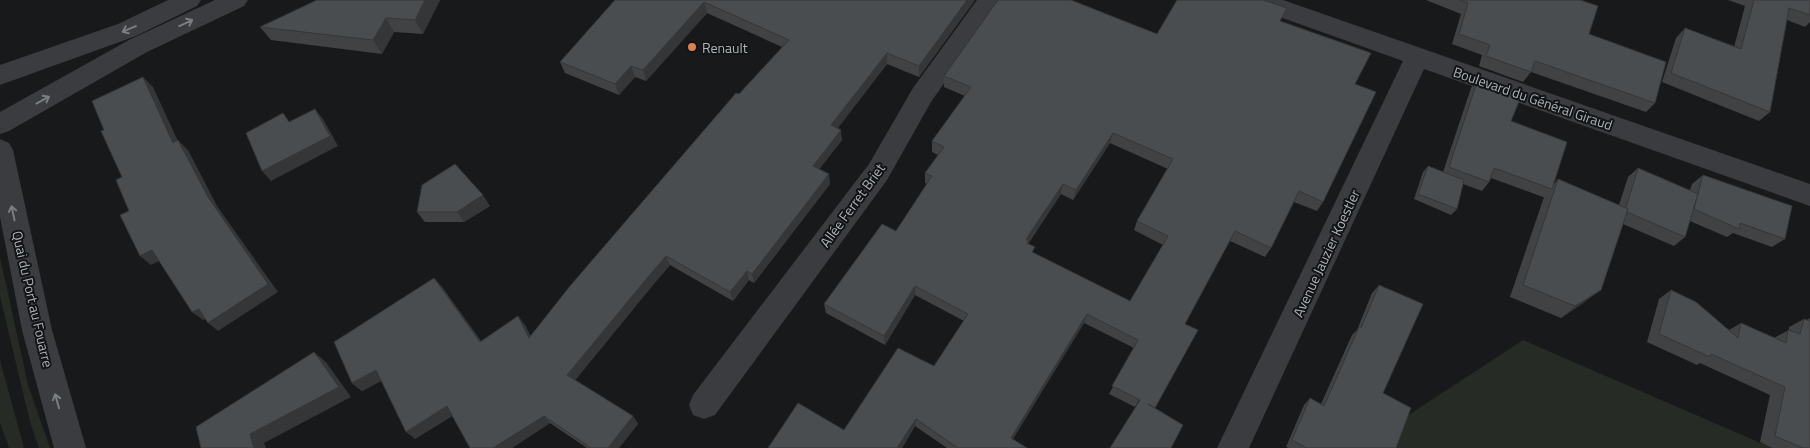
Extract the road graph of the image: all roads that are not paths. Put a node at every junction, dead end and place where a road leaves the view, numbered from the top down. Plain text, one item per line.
1 (189, 0) edge
2 (236, 0) edge
3 (990, 0) edge
4 (1257, 0) edge
5 (1417, 56) junction
6 (0, 75) edge
7 (0, 124) edge
8 (0, 150) edge
9 (1810, 195) edge
10 (704, 405) dead end
11 (70, 448) edge
12 (1233, 448) edge

1 -> 6 street
7 -> 2 street
3 - 10 street, Allée Ferret Briet
4 - 5 street, Boulevard du Général Giraud
5 - 9 street, Boulevard du Général Giraud
5 - 12 street, Avenue Jauzier Koestler
11 -> 8 street, Quai du Port au Fouarre

